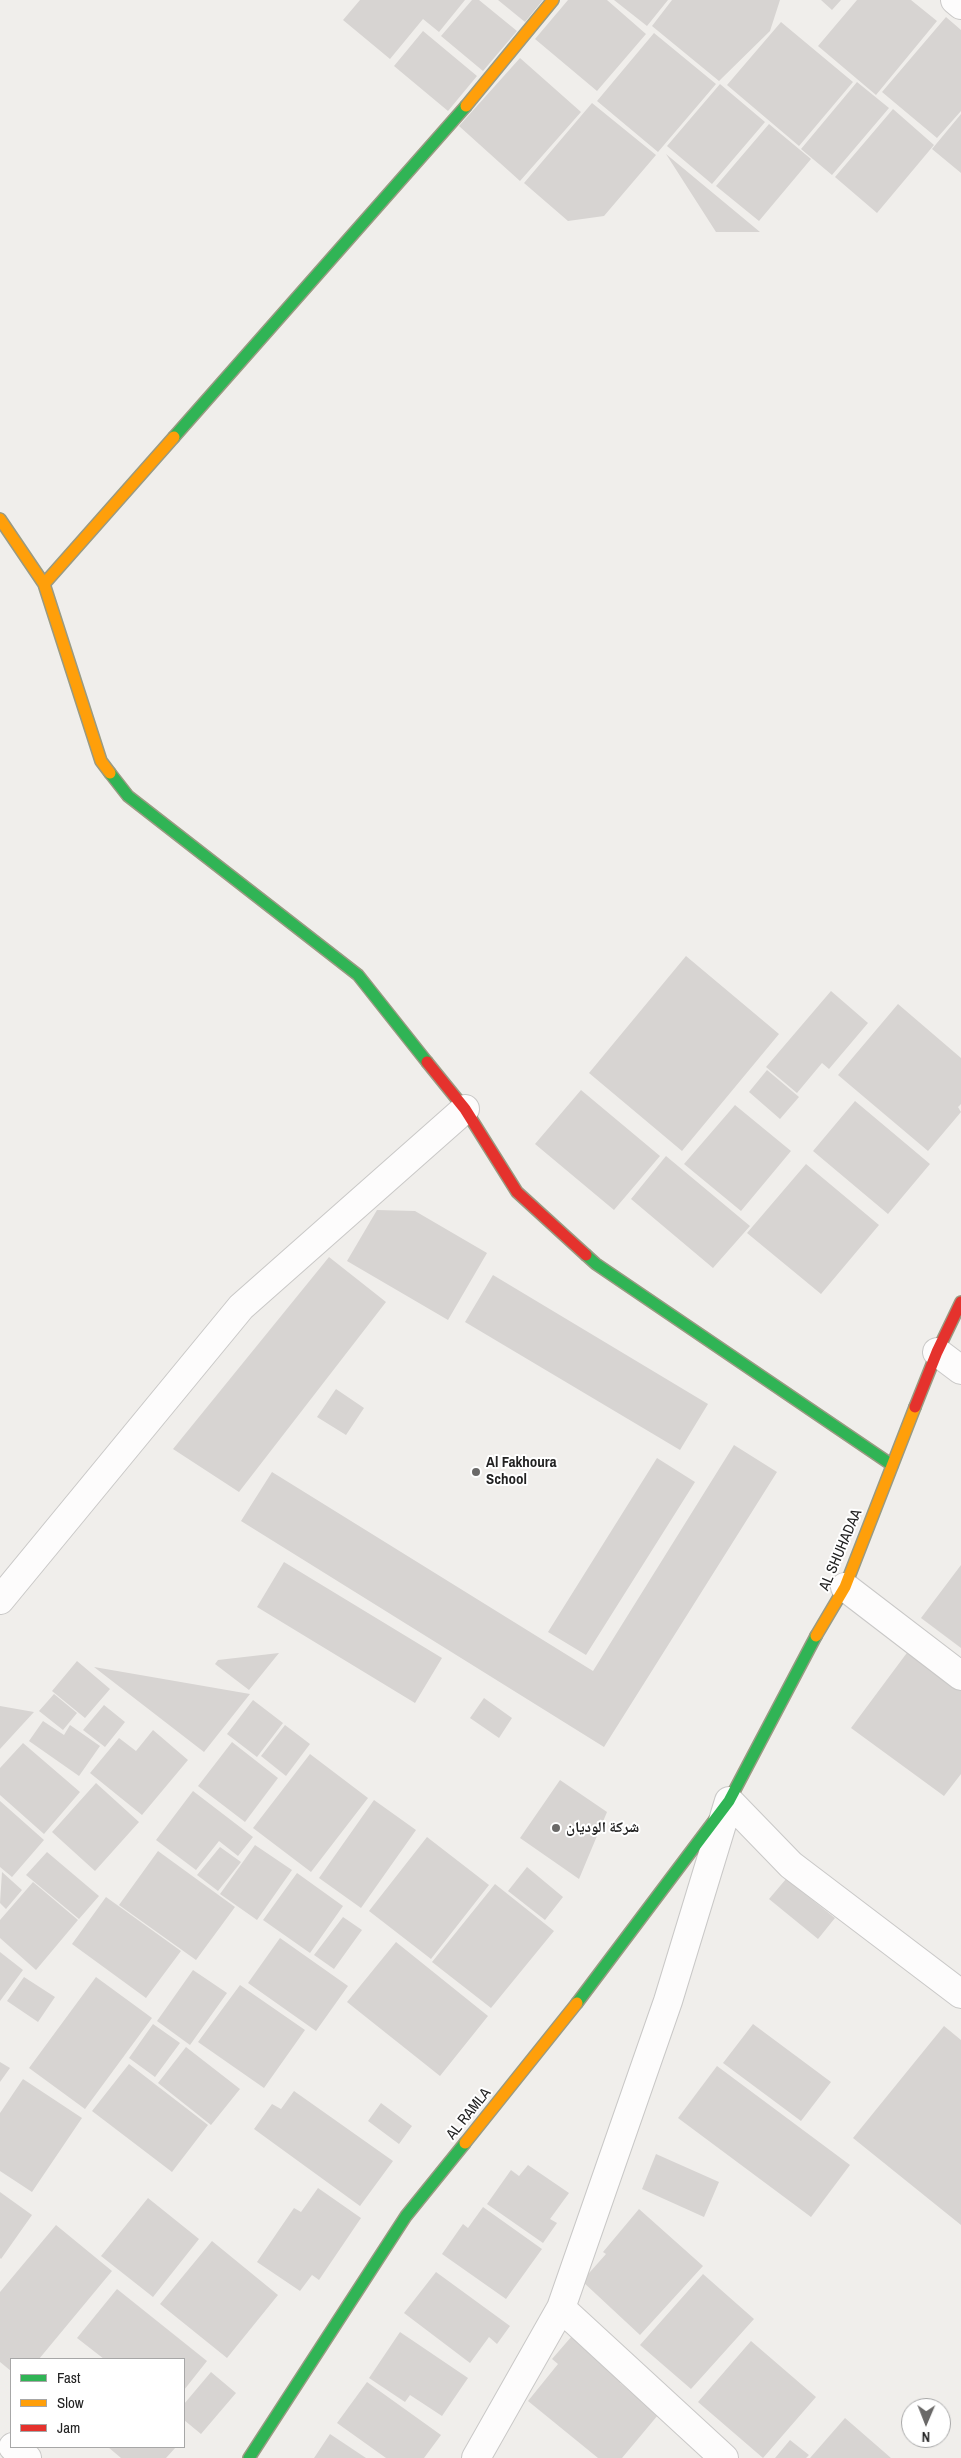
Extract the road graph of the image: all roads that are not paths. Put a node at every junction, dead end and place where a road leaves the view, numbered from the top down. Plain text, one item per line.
1 (553, 0) edge
2 (955, 0) edge
3 (961, 4) edge
4 (0, 519) edge
5 (44, 584) junction
6 (464, 1109) junction
7 (961, 1302) edge
8 (937, 1352) junction
9 (961, 1370) edge
10 (892, 1465) junction
11 (845, 1587) junction
12 (0, 1600) edge
13 (961, 1676) edge
14 (729, 1801) junction
15 (961, 1994) edge
16 (561, 2308) junction
17 (0, 2436) edge
18 (10, 2444) edge
19 (14, 2448) edge
20 (27, 2458) edge
21 (249, 2458) edge
22 (476, 2458) edge
23 (724, 2458) edge

1 - 5 street
2 - 3 street
4 - 5 street
5 - 6 street
6 - 10 street
6 - 12 street
7 - 8 street, AL SHUHADAA
8 - 9 street
8 - 10 street, AL SHUHADAA
10 - 11 street, AL SHUHADAA
11 - 13 street
11 - 14 street, AL SHUHADAA
14 - 15 street
14 - 16 street
14 - 21 street, AL RAMLA
16 - 22 street
16 - 23 street
17 - 18 street
19 - 20 street

